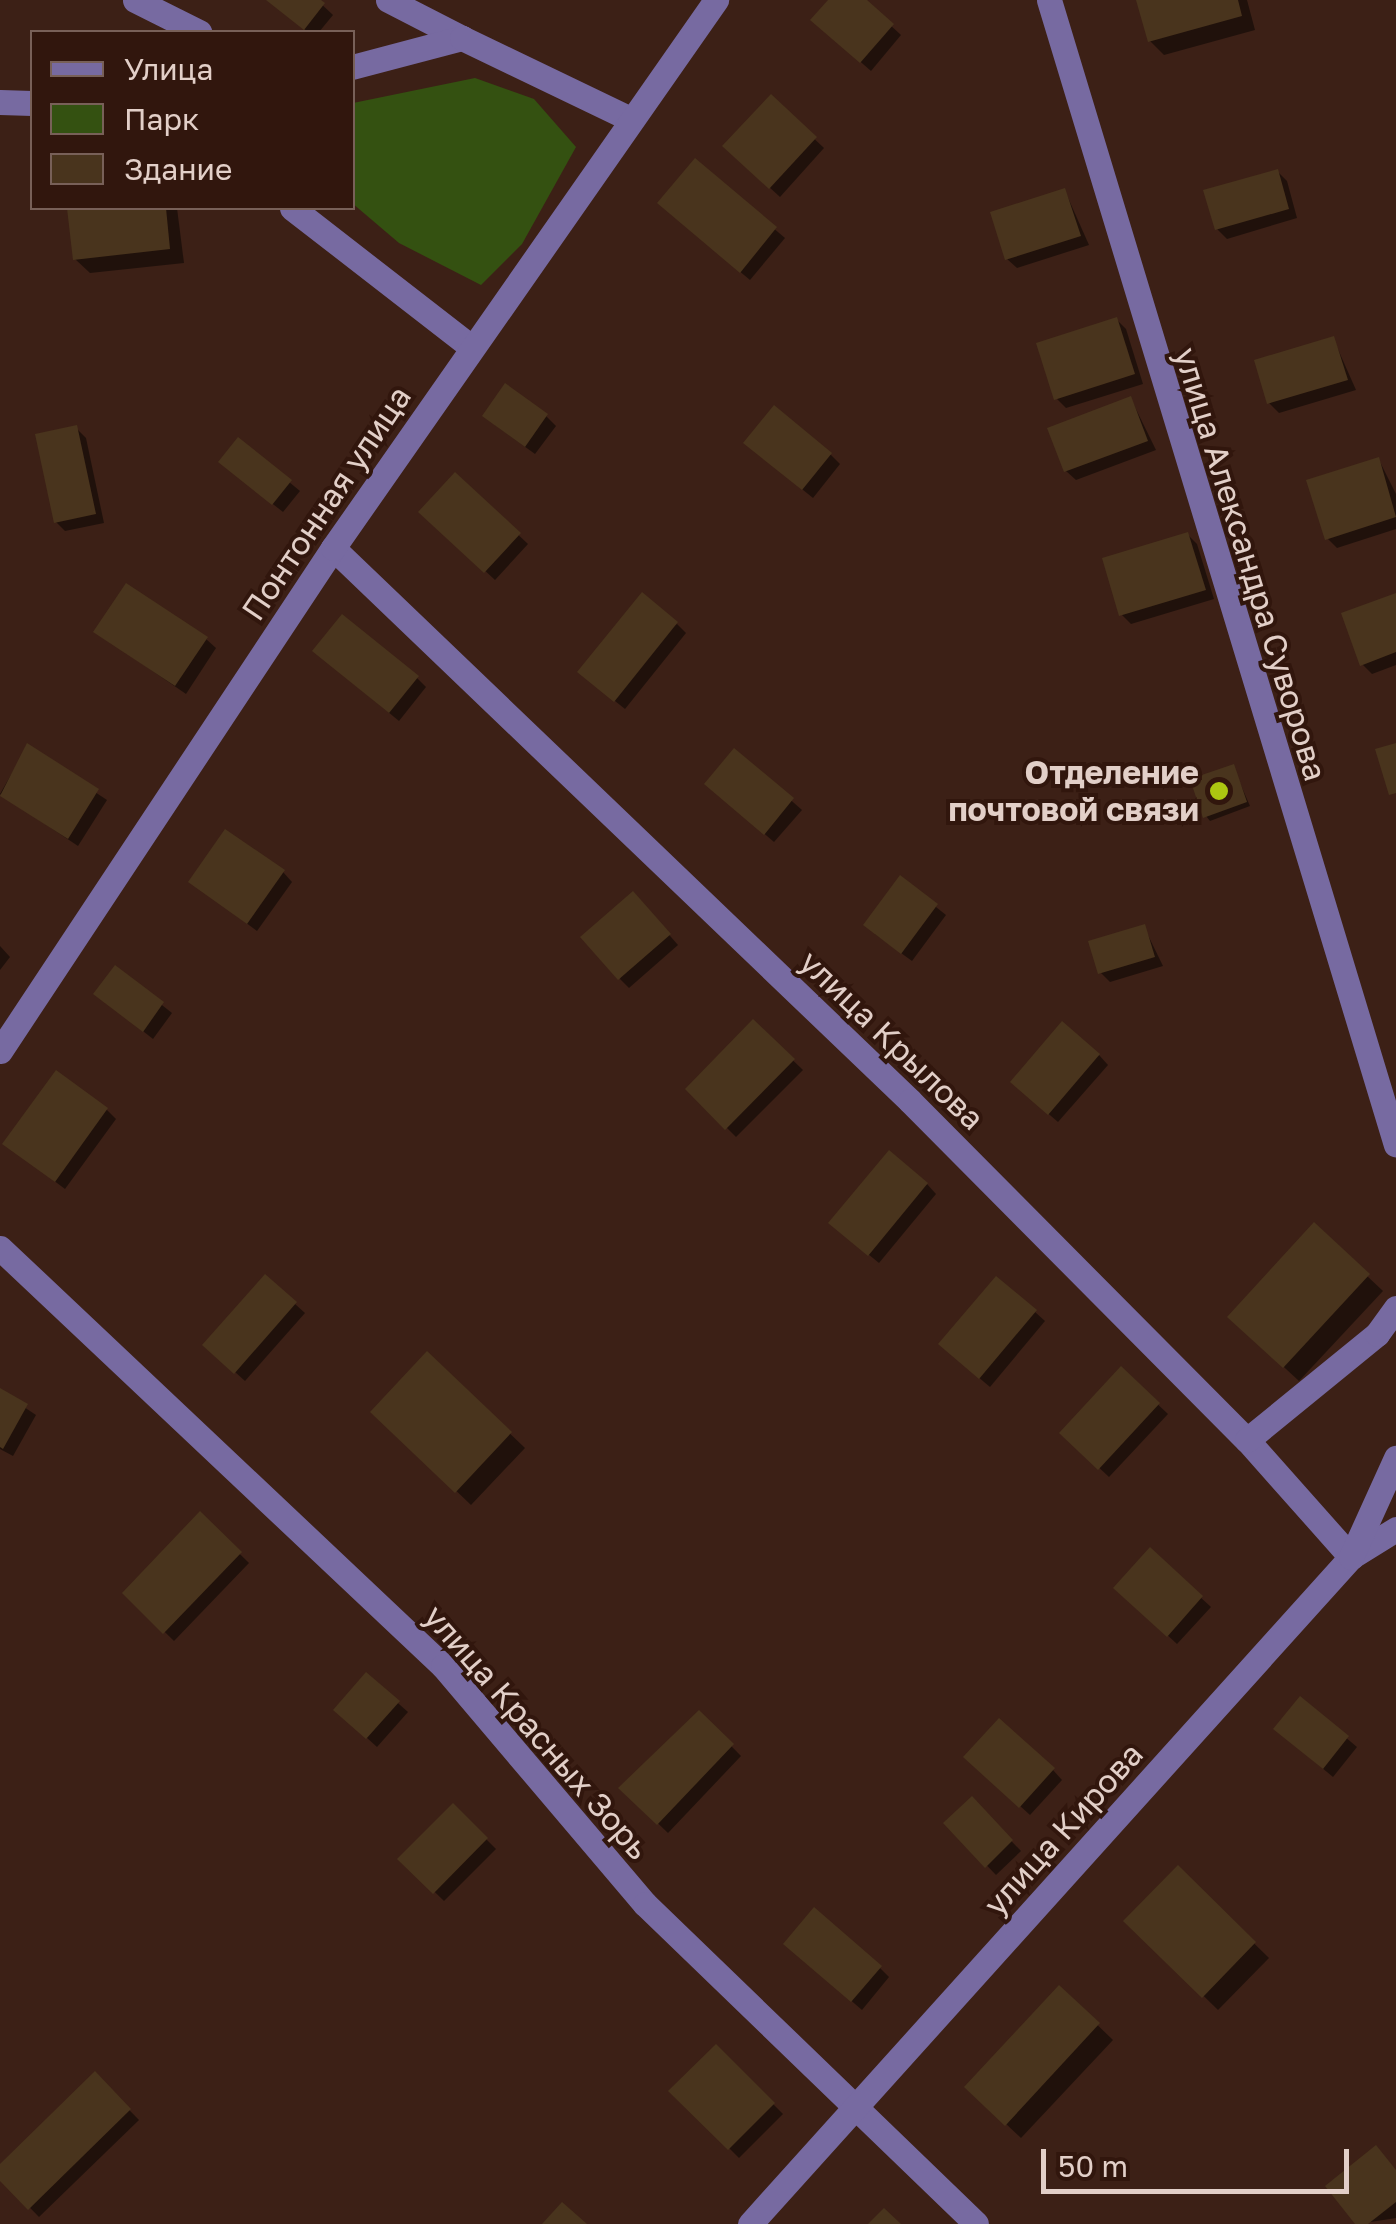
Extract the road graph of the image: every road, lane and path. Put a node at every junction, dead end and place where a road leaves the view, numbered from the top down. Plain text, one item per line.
1 (135, 0) edge
2 (388, 0) edge
3 (716, 0) edge
4 (1049, 0) edge
5 (195, 30) edge
6 (462, 38) junction
7 (355, 66) edge
8 (0, 102) edge
9 (30, 103) edge
10 (628, 118) junction
11 (295, 210) edge
12 (471, 347) junction
13 (333, 548) junction
14 (0, 1051) edge
15 (1396, 1145) edge
16 (0, 1248) edge
17 (1396, 1308) edge
18 (1247, 1440) junction
19 (1396, 1458) edge
20 (1396, 1528) edge
21 (1351, 1557) junction
22 (858, 2106) junction
23 (750, 2224) edge
24 (976, 2224) edge

1 - 5 street
2 - 6 street
3 - 10 street, Понтонная улица
4 - 15 street, улица Александра Суворова
6 - 7 street
6 - 10 street
8 - 9 street
10 - 12 street, Понтонная улица
11 - 12 street
12 - 13 street, Понтонная улица
13 - 14 street, Понтонная улица
13 - 18 street, улица Крылова
16 - 22 street, улица Красных Зорь
17 - 18 street
18 - 21 street, улица Крылова
19 - 21 street, улица Кирова
20 - 21 street
21 - 22 street, улица Кирова
22 - 23 street, улица Кирова
22 - 24 street, улица Красных Зорь

